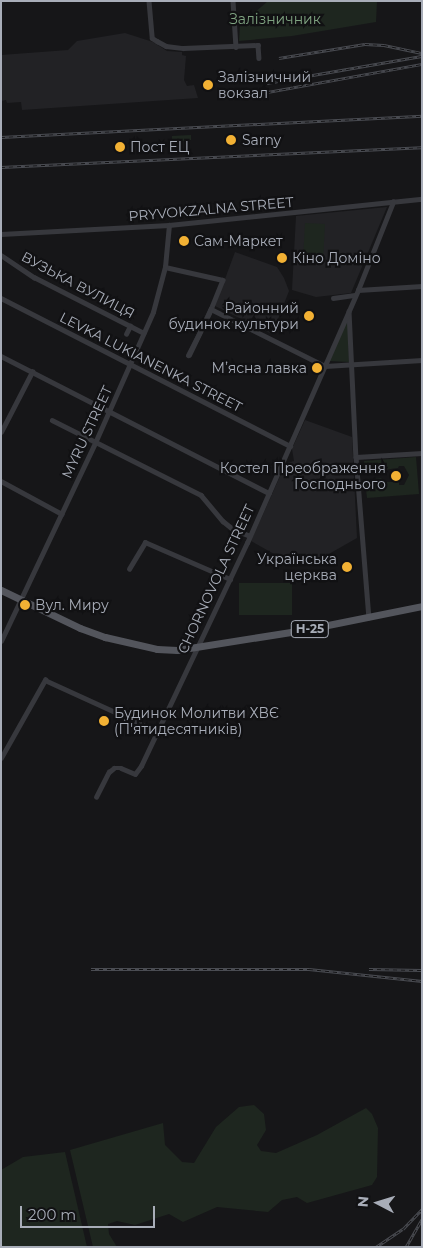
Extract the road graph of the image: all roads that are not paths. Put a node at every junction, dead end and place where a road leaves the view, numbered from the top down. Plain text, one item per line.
1 (149, 1) edge
2 (233, 1) edge
3 (236, 47) junction
4 (259, 58) dead end
5 (422, 199) edge
6 (393, 202) junction
7 (170, 225) junction
8 (1, 234) edge
9 (1, 255) edge
10 (165, 267) junction
11 (422, 286) edge
12 (358, 290) junction
13 (355, 296) junction
14 (1, 298) edge
15 (333, 298) dead end
16 (211, 310) junction
17 (349, 310) junction
18 (130, 326) junction
19 (144, 333) junction
20 (126, 334) dead end
21 (1, 356) edge
22 (422, 360) edge
23 (131, 364) junction
24 (352, 365) junction
25 (325, 366) junction
26 (32, 372) junction
27 (109, 411) junction
28 (52, 420) dead end
29 (1, 432) edge
30 (95, 443) junction
31 (290, 446) junction
32 (422, 453) edge
33 (356, 457) junction
34 (1, 481) edge
35 (269, 493) junction
36 (62, 514) junction
37 (250, 536) junction
38 (129, 569) dead end
39 (230, 579) junction
40 (1, 590) edge
41 (21, 600) junction
42 (422, 606) edge
43 (369, 617) junction
44 (1, 641) edge
45 (197, 648) junction
46 (157, 731) junction
47 (1, 758) edge
48 (96, 797) dead end

1 - 3 street
2 - 3 street
3 - 4 street
5 - 6 street, PRYVOKZALNA STREET
6 - 7 street, PRYVOKZALNA STREET
6 - 12 street, CHORNOVOLA STREET
7 - 8 street, PRYVOKZALNA STREET
7 - 10 street, MYRU STREET
9 - 18 street, ВУЗЬКА ВУЛИЦЯ
10 - 16 street
10 - 19 street, MYRU STREET
11 - 12 street
12 - 13 street, CHORNOVOLA STREET
13 - 15 street
13 - 17 street, CHORNOVOLA STREET
14 - 23 street, LEVKA LUKIANENKA STREET
16 - 16 street
16 - 25 street
17 - 24 street
17 - 25 street, CHORNOVOLA STREET
18 - 19 street, ВУЗЬКА ВУЛИЦЯ
18 - 20 street
19 - 23 street, MYRU STREET
21 - 26 street
22 - 24 street
23 - 27 street, MYRU STREET
23 - 31 street, LEVKA LUKIANENKA STREET
24 - 25 street
24 - 33 street
25 - 31 street, CHORNOVOLA STREET
26 - 27 street
26 - 29 street
27 - 30 street, MYRU STREET
27 - 35 street
28 - 30 street
30 - 36 street, MYRU STREET
30 - 37 street
31 - 35 street, CHORNOVOLA STREET
32 - 33 street
33 - 43 street
34 - 36 street
35 - 37 street, CHORNOVOLA STREET
36 - 41 street, MYRU STREET
37 - 39 street, CHORNOVOLA STREET
38 - 39 street
39 - 45 street, CHORNOVOLA STREET
40 - 41 main road, Н-25
41 - 44 street, MYRU STREET
41 - 45 main road, Н-25
42 - 43 main road, Н-25
43 - 45 main road, Н-25
45 - 46 street, CHORNOVOLA STREET
46 - 47 street
46 - 48 street, CHORNOVOLA STREET

